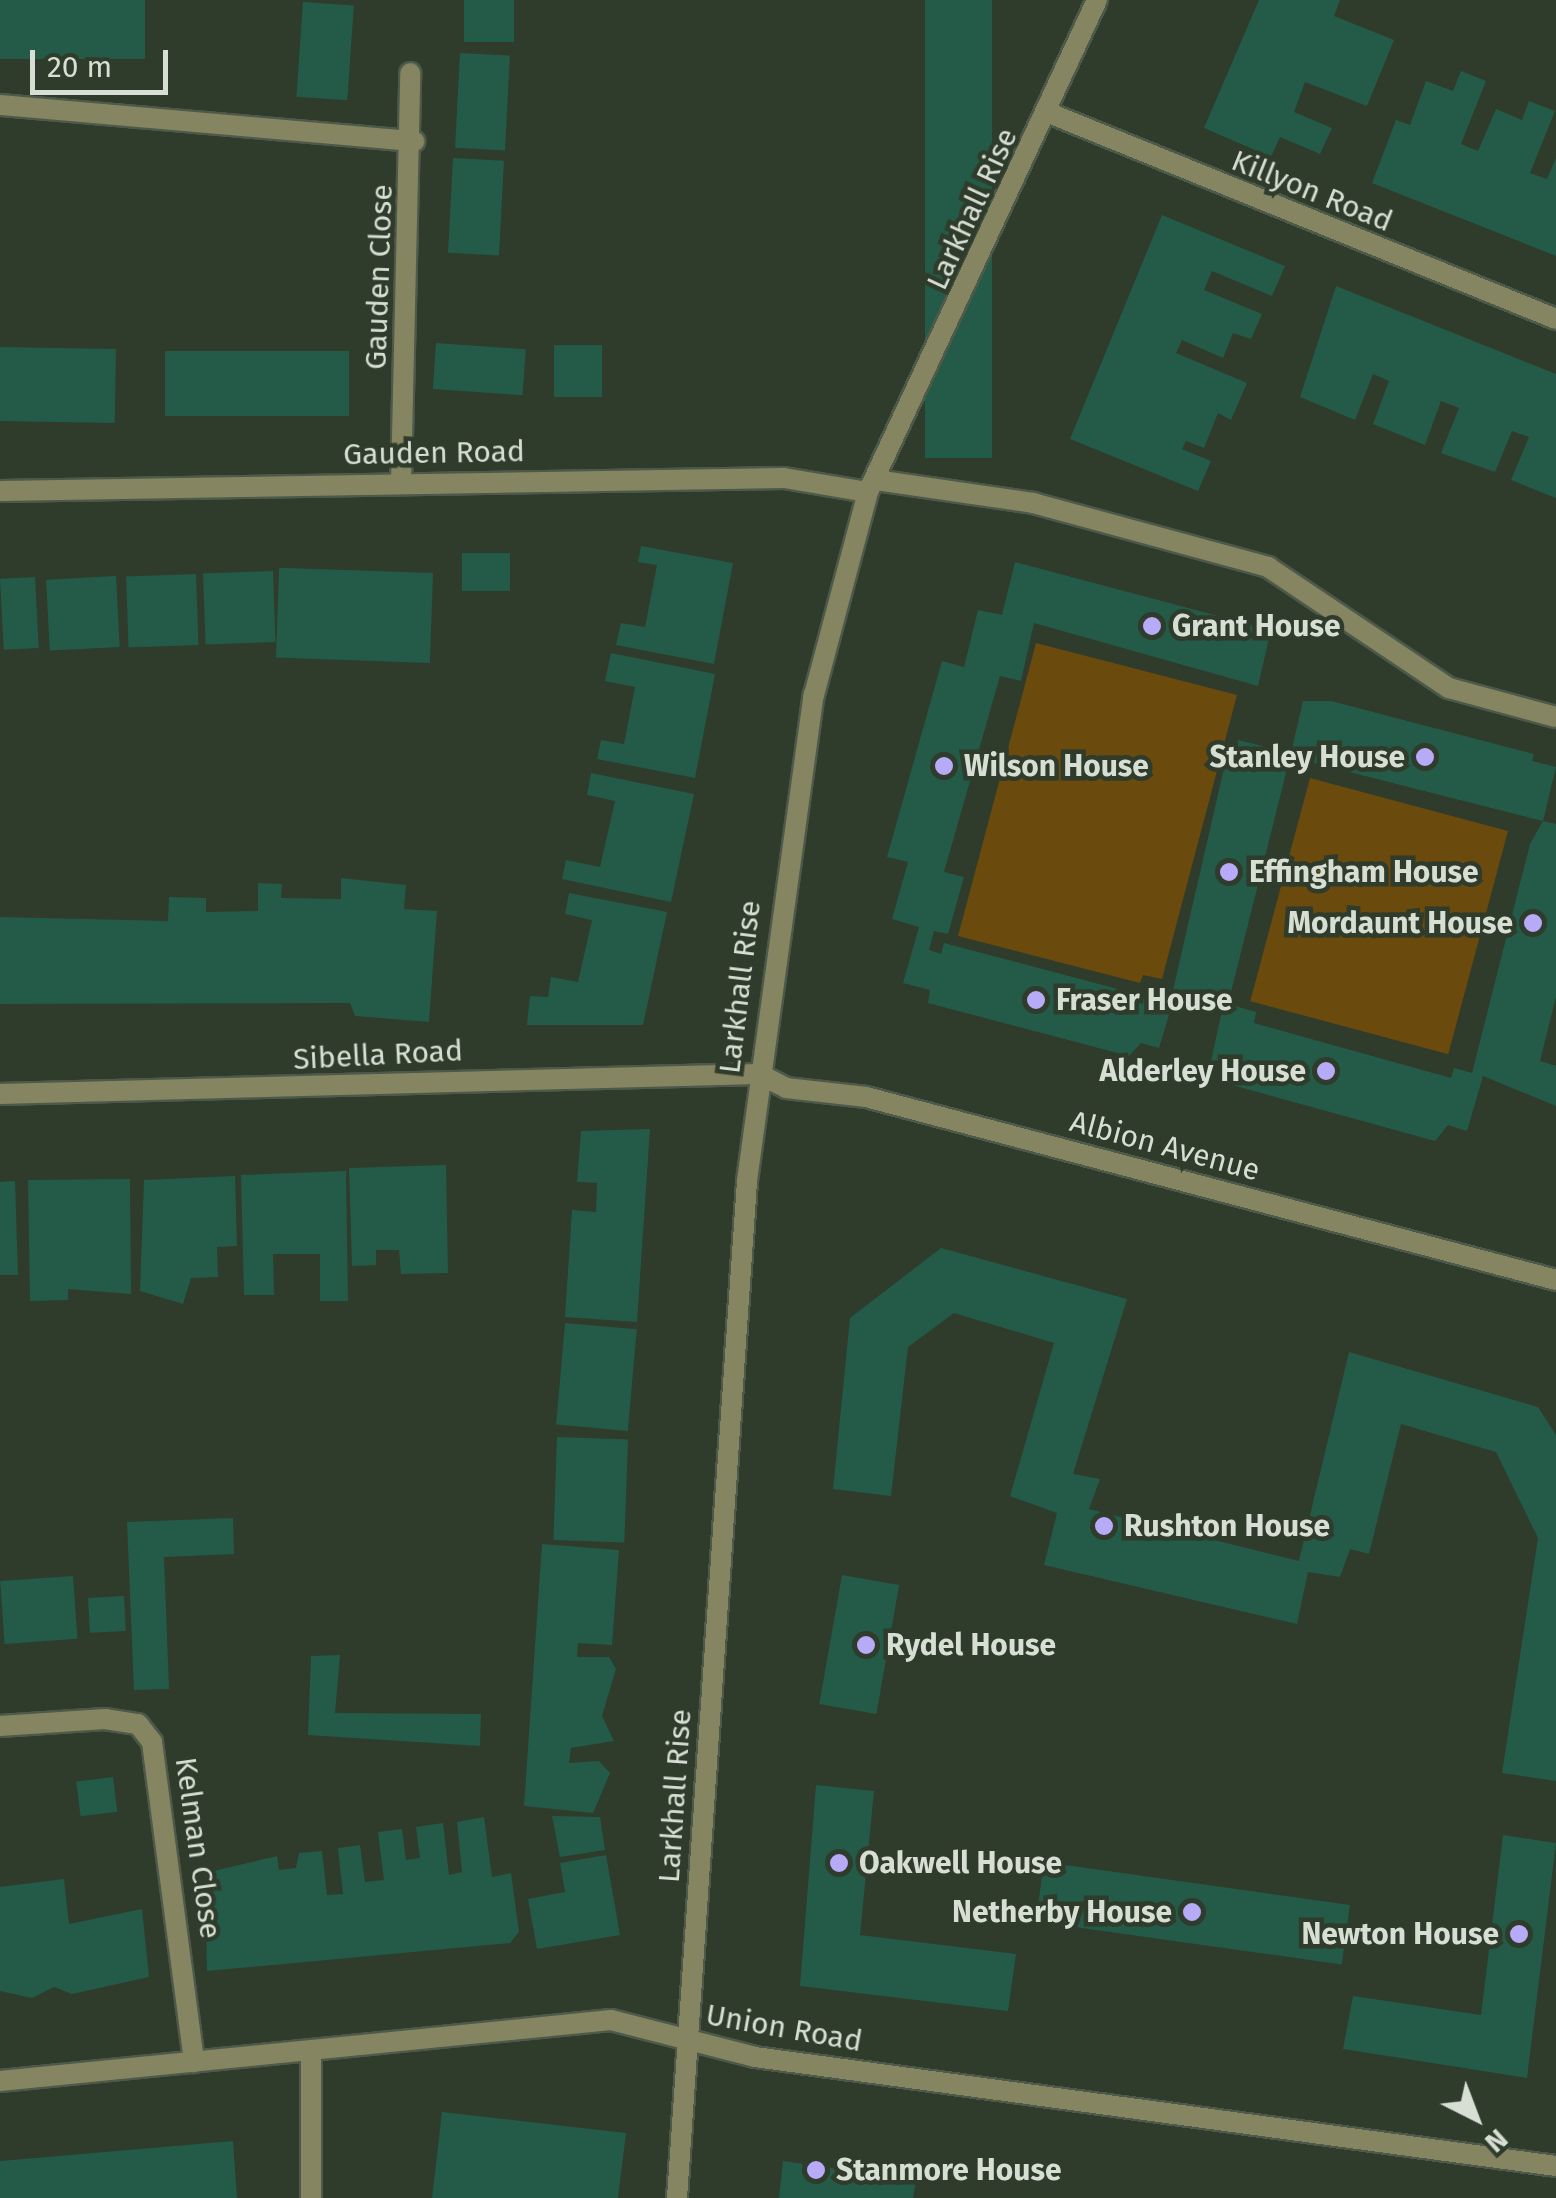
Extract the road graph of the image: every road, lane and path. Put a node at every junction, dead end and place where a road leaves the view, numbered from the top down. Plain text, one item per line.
1 (1098, 0) edge
2 (410, 73) dead end
3 (0, 105) edge
4 (1049, 113) junction
5 (414, 142) junction
6 (1556, 319) edge
7 (401, 482) junction
8 (872, 486) junction
9 (0, 491) edge
10 (1556, 718) edge
11 (759, 1074) junction
12 (0, 1094) edge
13 (1556, 1280) edge
14 (0, 1726) edge
15 (684, 2040) junction
16 (310, 2051) junction
17 (194, 2062) junction
18 (0, 2081) edge
19 (1556, 2166) edge
20 (311, 2198) edge
21 (677, 2198) edge

1 - 4 street, Larkhall Rise
2 - 5 street, Gauden Close
3 - 5 street
4 - 6 street, Killyon Road
4 - 8 street, Larkhall Rise
5 - 7 street, Gauden Close
7 - 8 street, Gauden Road
7 - 9 street, Gauden Road
8 - 10 street, Gauden Road
8 - 11 street, Larkhall Rise
11 - 12 street, Sibella Road
11 - 13 street, Albion Avenue
11 - 15 street, Larkhall Rise
14 - 17 street, Kelman Close
15 - 16 street, Union Road
15 - 19 street, Union Road
15 - 21 street, Larkhall Rise
16 - 17 street, Union Road
16 - 20 street
17 - 18 street, Union Road

